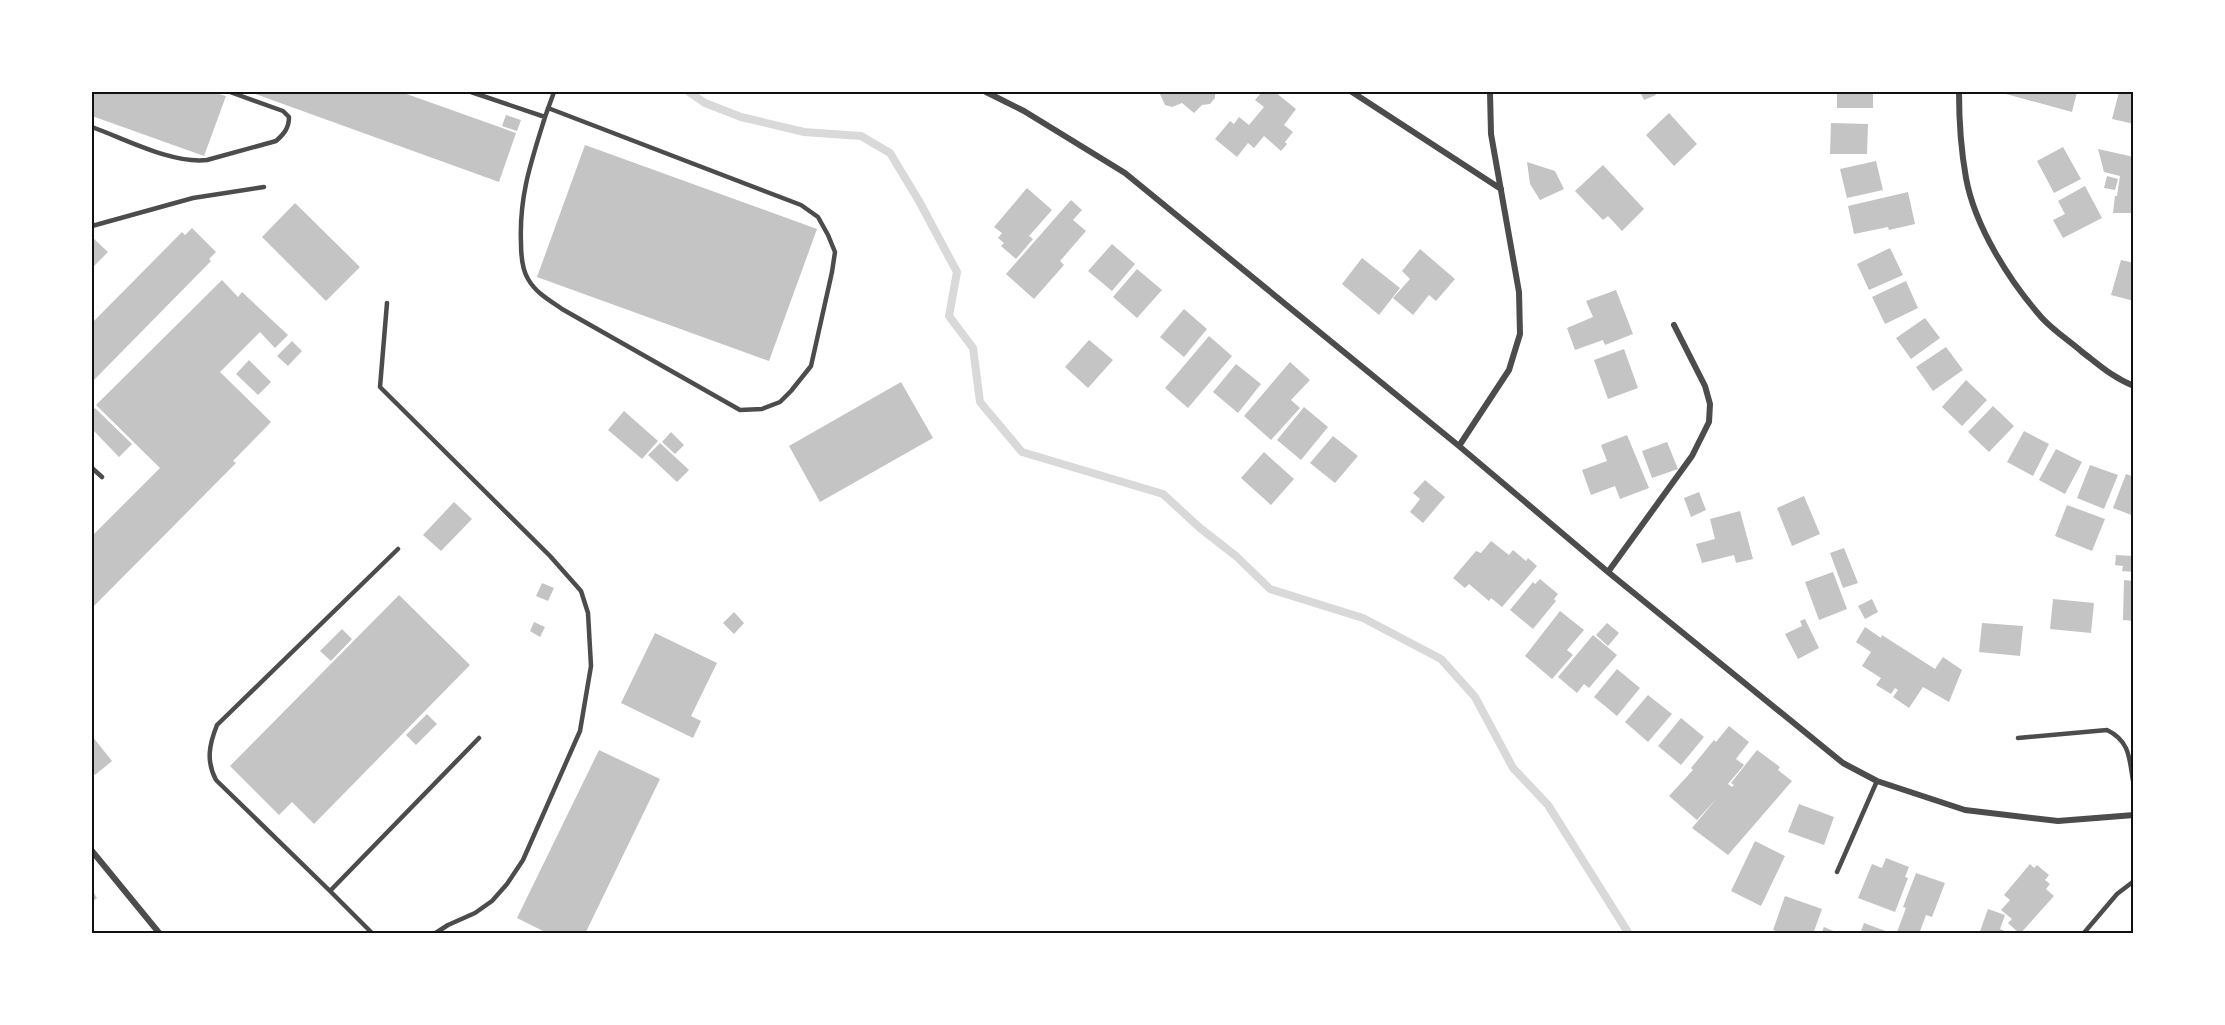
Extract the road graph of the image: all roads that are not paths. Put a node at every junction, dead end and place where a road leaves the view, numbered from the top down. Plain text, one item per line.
1 (230, 92) edge
2 (471, 92) edge
3 (554, 92) edge
4 (986, 92) edge
5 (1352, 92) edge
6 (1490, 92) edge
7 (1959, 92) edge
8 (548, 108) junction
9 (545, 117) junction
10 (92, 127) edge
11 (264, 187) dead end
12 (1501, 189) junction
13 (92, 226) edge
14 (387, 303) dead end
15 (1674, 325) dead end
16 (2133, 386) edge
17 (1459, 446) junction
18 (92, 468) edge
19 (102, 477) dead end
20 (398, 549) dead end
21 (1608, 572) junction
22 (479, 738) dead end
23 (2018, 738) dead end
24 (1877, 781) junction
25 (2133, 786) edge
26 (2133, 815) edge
27 (92, 851) edge
28 (1837, 872) dead end
29 (2133, 881) edge
30 (330, 891) junction
31 (160, 933) edge
32 (372, 933) edge
33 (434, 933) edge
34 (2083, 933) edge

1 - 10 lane
2 - 9 lane
3 - 8 lane
4 - 17 street
5 - 12 street
6 - 12 street
7 - 16 street
8 - 9 lane
8 - 9 lane
11 - 13 lane
12 - 17 street
14 - 33 lane
15 - 21 street
17 - 21 street
18 - 19 lane
20 - 30 lane
21 - 24 street
22 - 30 lane
23 - 25 lane
24 - 26 street
24 - 28 lane
27 - 31 street
29 - 34 lane
30 - 32 lane

